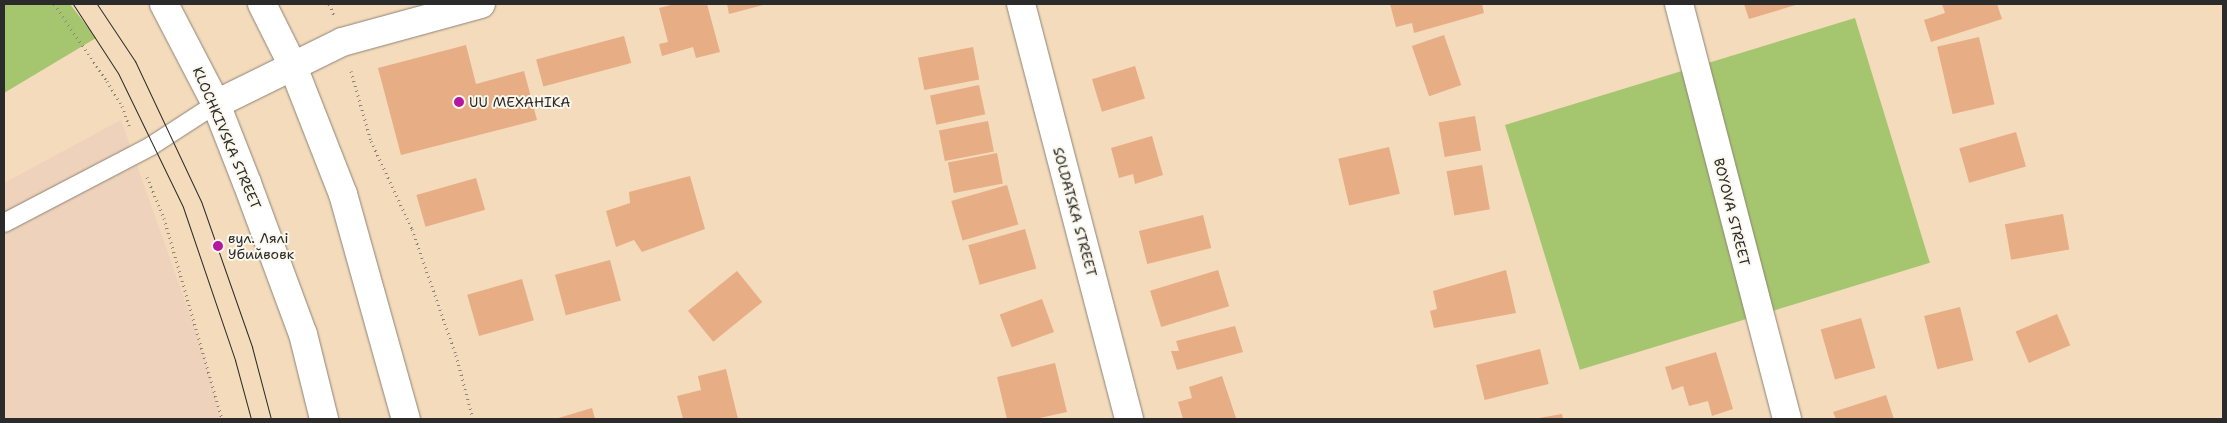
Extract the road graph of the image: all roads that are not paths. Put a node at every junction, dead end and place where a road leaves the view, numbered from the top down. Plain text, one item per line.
1 (164, 4) edge
2 (262, 4) edge
3 (481, 4) edge
4 (1021, 4) edge
5 (1678, 4) edge
6 (292, 64) junction
7 (216, 104) junction
8 (4, 223) edge
9 (324, 419) edge
10 (406, 419) edge
11 (1129, 419) edge
12 (1787, 419) edge

1 - 7 street, KLOCHKIVSKA STREET
2 - 6 street
3 - 6 street
4 - 11 street, SOLDATSKA STREET
5 - 12 street, BOYOVA STREET
6 - 7 street
6 - 10 street
7 - 8 lane
7 - 9 street, KLOCHKIVSKA STREET

